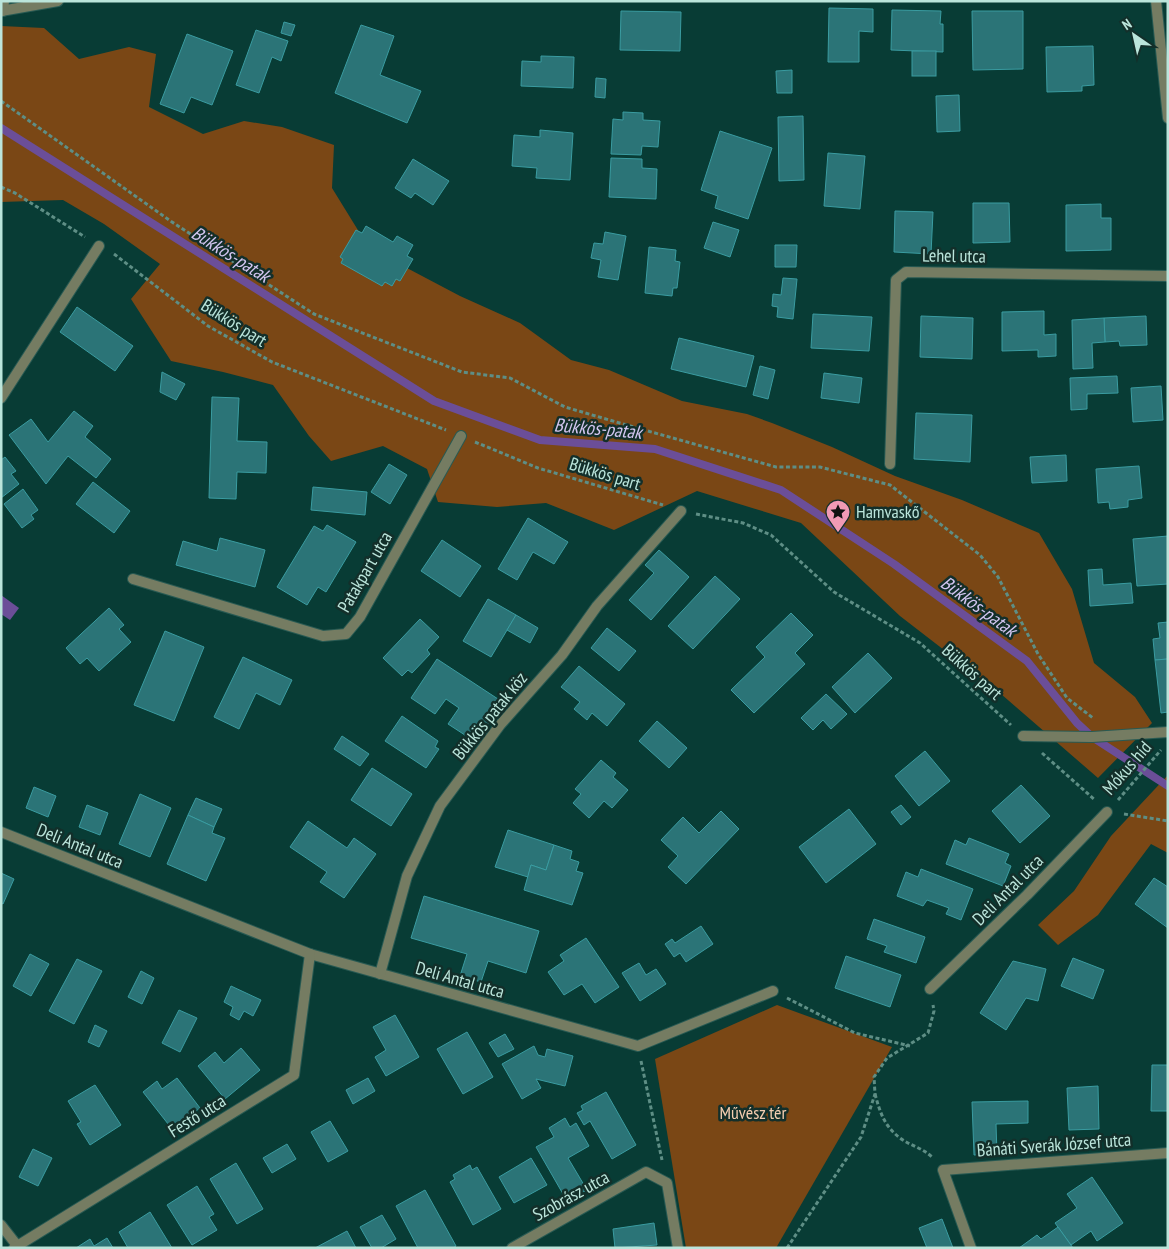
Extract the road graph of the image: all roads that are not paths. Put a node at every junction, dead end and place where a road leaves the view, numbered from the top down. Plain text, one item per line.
1 (58, 1) edge
2 (1156, 1) edge
3 (3, 8) edge
4 (1168, 118) edge
5 (99, 246) road end
6 (1168, 276) edge
7 (1, 398) edge
8 (461, 436) road end
9 (890, 464) dead end
10 (681, 511) road end
11 (133, 579) dead end
12 (1168, 732) edge
13 (1023, 736) road end
14 (1107, 812) road end
15 (1, 832) edge
16 (310, 954) junction
17 (380, 974) junction
18 (930, 989) road end
19 (773, 991) road end
20 (1168, 1153) edge
21 (1, 1225) edge
22 (17, 1247) edge
23 (512, 1248) edge
24 (678, 1248) edge
25 (972, 1248) edge

1 - 3 street
2 - 4 street
5 - 7 street
6 - 9 street, Lehel utca
8 - 11 street, Patakpart utca
10 - 17 street, Bükkös patak köz
12 - 13 street
14 - 18 street, Deli Antal utca
15 - 16 street, Deli Antal utca
16 - 17 street, Deli Antal utca
16 - 22 street, Festő utca
17 - 19 street, Deli Antal utca
20 - 25 street, Bánáti Sverák József utca
21 - 22 street
23 - 24 street, Szobrász utca

